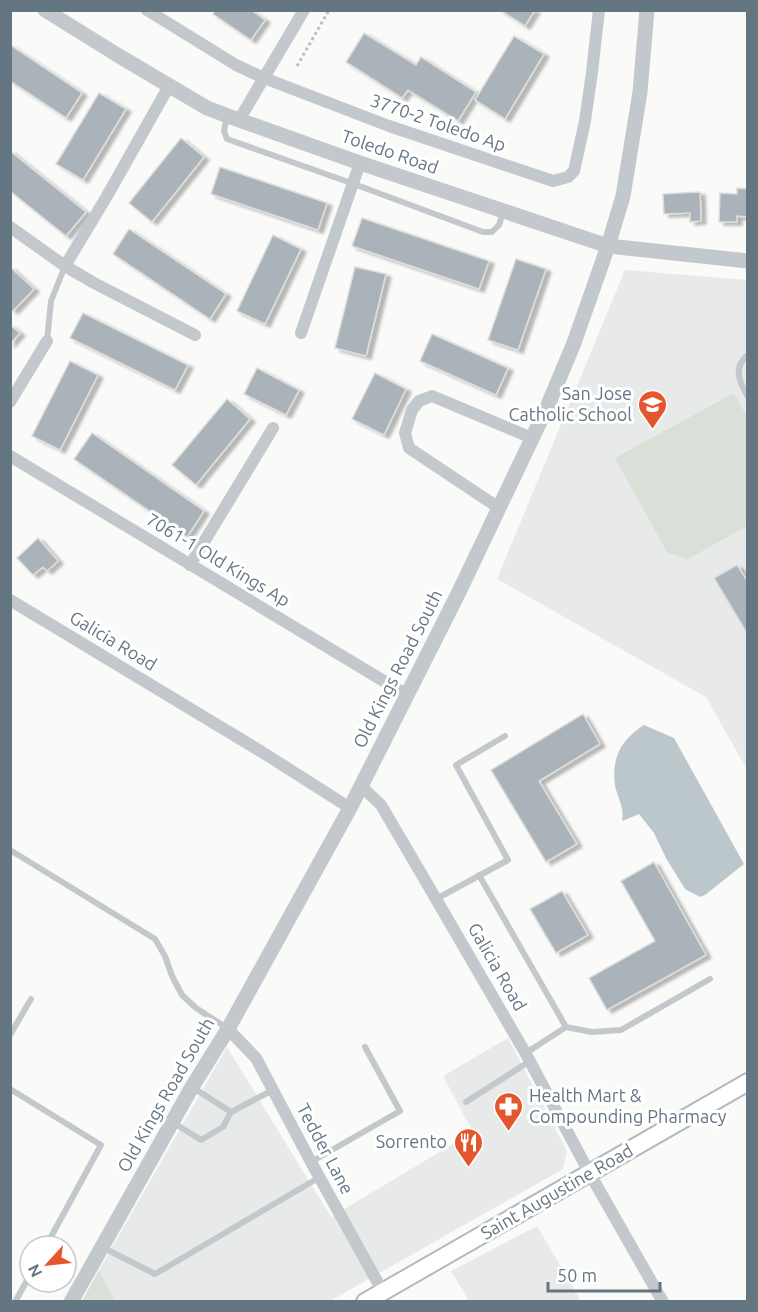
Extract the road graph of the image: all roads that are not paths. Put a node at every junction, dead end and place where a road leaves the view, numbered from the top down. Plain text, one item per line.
1 (45, 10) edge
2 (147, 10) edge
3 (304, 10) edge
4 (599, 10) edge
5 (647, 10) edge
6 (264, 78) junction
7 (169, 86) junction
8 (233, 118) junction
9 (360, 163) junction
10 (354, 184) junction
11 (504, 212) junction
12 (10, 227) edge
13 (608, 246) junction
14 (747, 261) edge
15 (65, 266) junction
16 (301, 333) dead end
17 (195, 335) dead end
18 (47, 341) joint
19 (747, 355) edge
20 (747, 397) edge
21 (10, 402) edge
22 (273, 428) dead end
23 (532, 438) junction
24 (10, 456) edge
25 (499, 508) junction
26 (190, 565) junction
27 (10, 600) edge
28 (407, 695) junction
29 (505, 736) dead end
30 (361, 786) junction
31 (350, 808) junction
32 (10, 850) edge
33 (479, 876) junction
34 (436, 899) junction
35 (711, 979) dead end
36 (31, 999) dead end
37 (566, 1027) junction
38 (228, 1029) junction
39 (10, 1035) edge
40 (365, 1047) dead end
41 (528, 1057) junction
42 (747, 1082) edge
43 (192, 1087) junction
44 (10, 1089) edge
45 (274, 1090) junction
46 (466, 1102) dead end
47 (231, 1112) junction
48 (172, 1122) junction
49 (311, 1162) junction
50 (590, 1174) junction
51 (320, 1178) junction
52 (53, 1234) edge
53 (102, 1246) junction
54 (383, 1292) junction
55 (71, 1302) edge
56 (365, 1302) edge
57 (663, 1302) edge

1 - 7 street, Toledo Road
2 - 6 street, 3770-2 Toledo Ap
3 - 6 street
4 - 6 street, 3770-2 Toledo Ap
5 - 13 street, Old Kings Road South
6 - 8 street
7 - 8 street, Toledo Road
7 - 15 street
8 - 9 street, Toledo Road
8 - 10 lane
9 - 10 street
9 - 11 street, Toledo Road
10 - 11 lane
10 - 16 street
11 - 13 street, Toledo Road
12 - 15 street
13 - 14 street, Toledo Road
13 - 23 street, Old Kings Road South
15 - 17 street
15 - 18 lane
18 - 21 street
19 - 20 lane
22 - 26 street
23 - 25 street, Old Kings Road South
23 - 25 street
24 - 26 street, 7061-1 Old Kings Ap
25 - 28 street, Old Kings Road South
26 - 28 street, 7061-1 Old Kings Ap
27 - 31 street, Galicia Road
28 - 30 street, Old Kings Road South
29 - 33 lane
30 - 31 street, Old Kings Road South
30 - 34 street, Galicia Road
31 - 38 street, Old Kings Road South
32 - 38 lane
33 - 34 lane
33 - 37 lane
34 - 41 street, Galicia Road
35 - 37 lane
36 - 39 lane
37 - 41 lane
38 - 43 street, Old Kings Road South
38 - 45 street, Tedder Lane
40 - 49 lane
41 - 46 lane
41 - 50 street, Galicia Road
42 - 50 main road, Saint Augustine Road
43 - 47 lane
43 - 48 street, Old Kings Road South
44 - 52 lane
45 - 47 lane
45 - 49 street, Tedder Lane
47 - 48 lane
48 - 53 street, Old Kings Road South
49 - 51 street, Tedder Lane
50 - 54 main road, Saint Augustine Road
50 - 57 street, Galicia Road
51 - 53 lane
51 - 54 street, Tedder Lane
53 - 55 street, Old Kings Road South
54 - 56 main road, Saint Augustine Road

